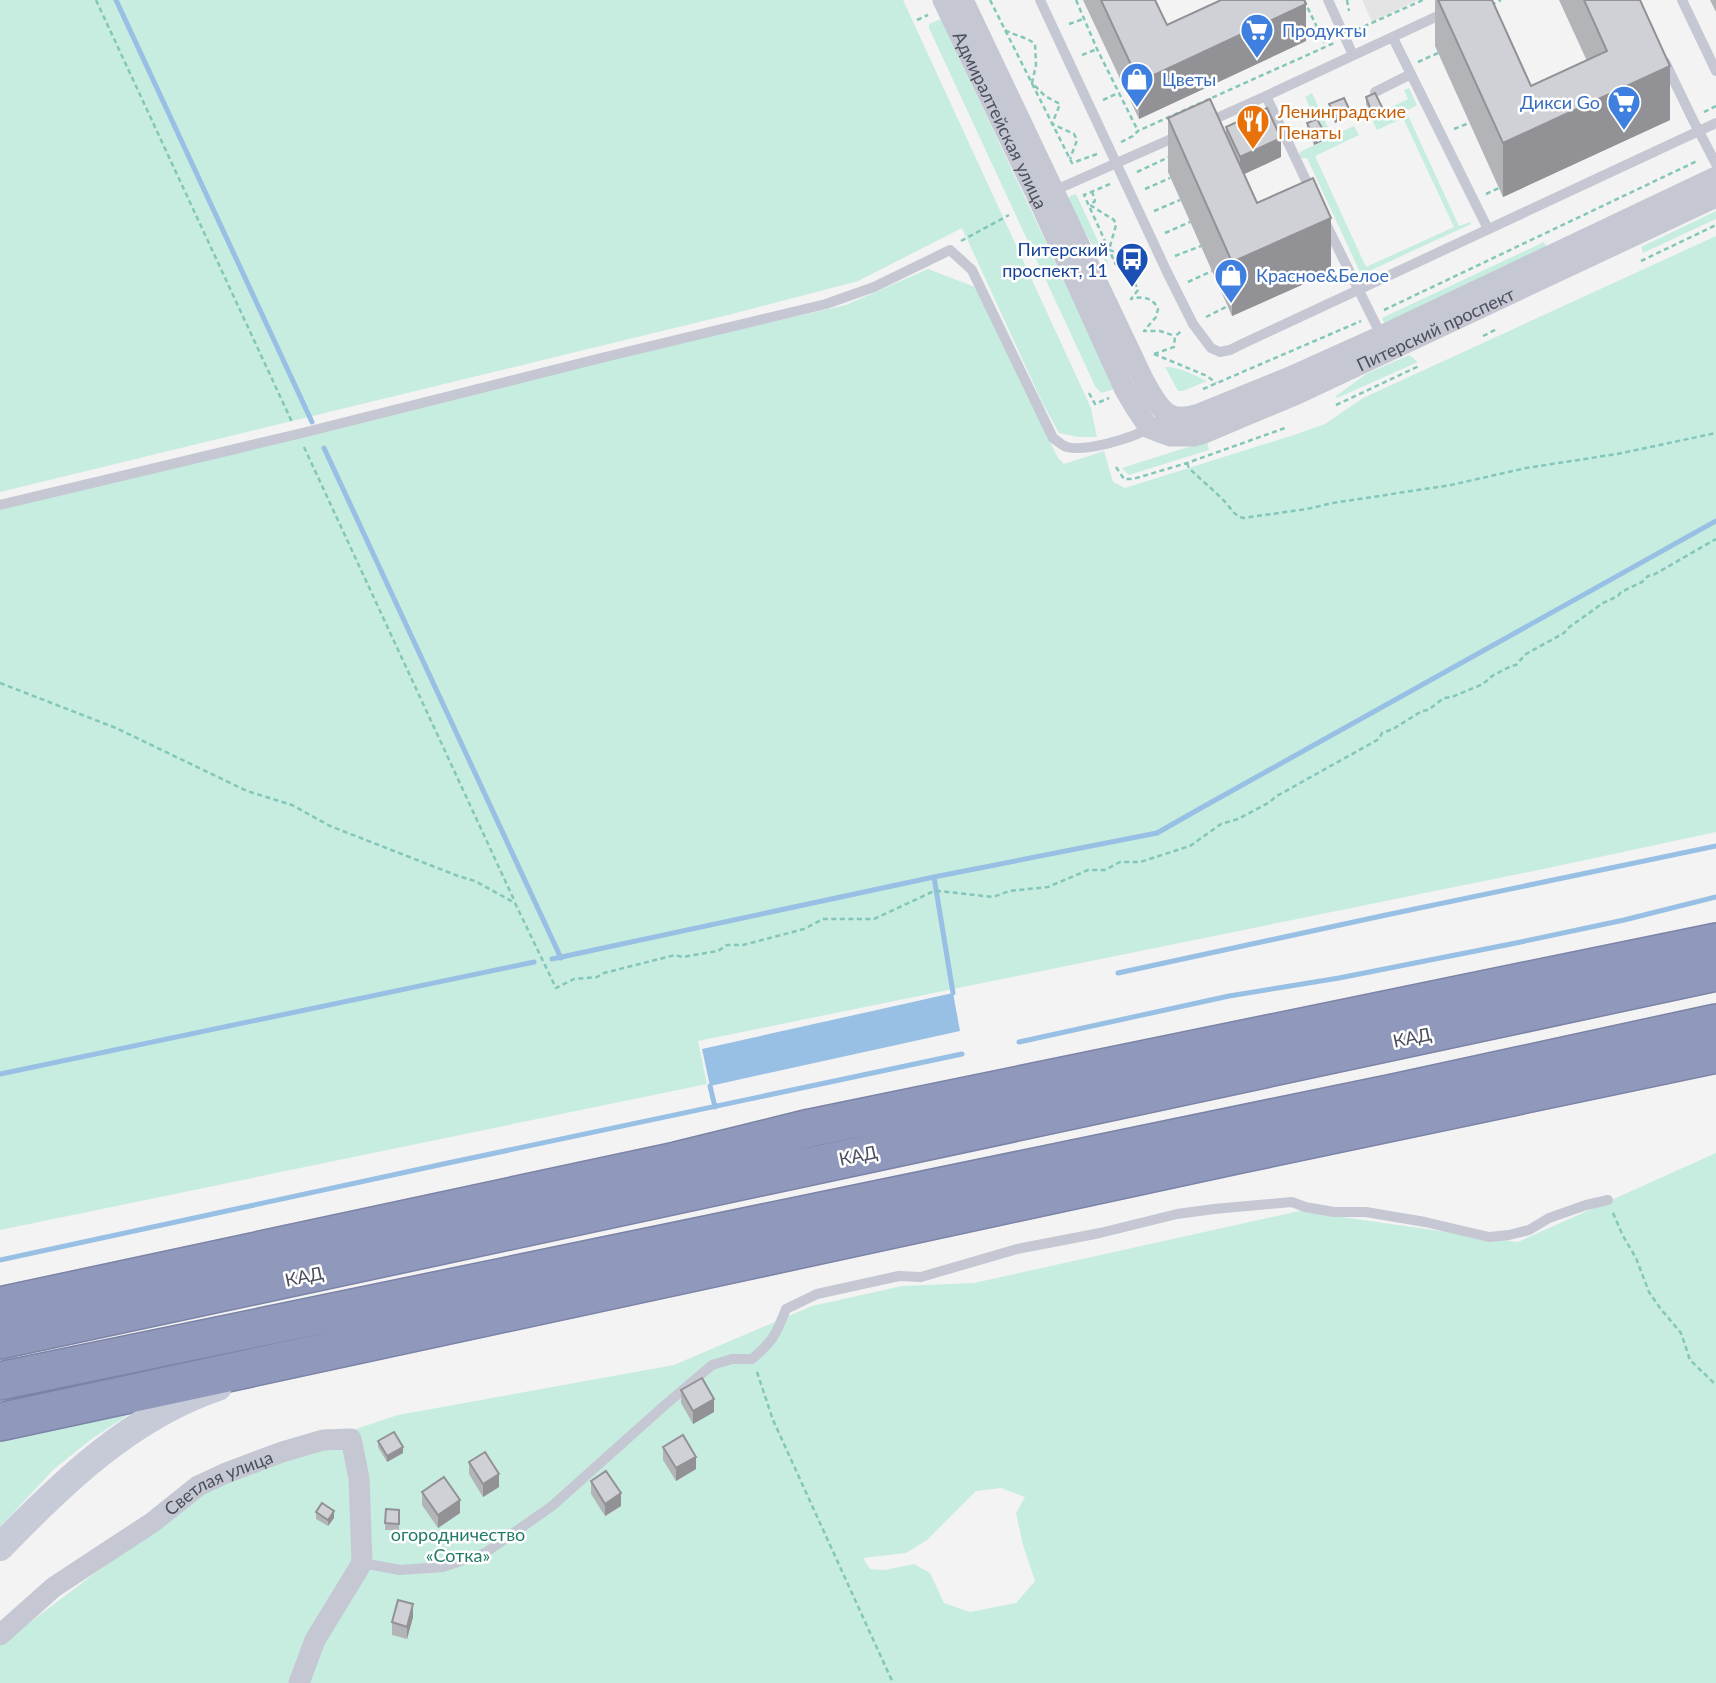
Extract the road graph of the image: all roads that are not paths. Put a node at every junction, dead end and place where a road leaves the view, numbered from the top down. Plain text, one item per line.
1 (963, 0) edge
2 (1040, 0) edge
3 (1328, 0) edge
4 (1472, 0) edge
5 (1682, 0) edge
6 (940, 5) edge
7 (1393, 38) junction
8 (1658, 47) edge
9 (1353, 55) junction
10 (1413, 69) junction
11 (1716, 71) edge
12 (1375, 92) edge
13 (1266, 96) junction
14 (1716, 123) edge
15 (1204, 124) edge
16 (1192, 130) edge
17 (1699, 131) junction
18 (1117, 164) junction
19 (1716, 164) edge
20 (1716, 177) edge
21 (1046, 194) junction
22 (1716, 197) edge
23 (1317, 204) edge
24 (1323, 216) edge
25 (1488, 229) junction
26 (1358, 291) junction
27 (1385, 343) junction
28 (1166, 414) junction
29 (1149, 428) junction
30 (0, 505) edge
31 (1716, 942) edge
32 (1716, 972) edge
33 (1716, 1023) edge
34 (1716, 1053) edge
35 (1393, 1093) junction
36 (976, 1130) junction
37 (676, 1161) junction
38 (1608, 1200) road end
39 (0, 1306) edge
40 (0, 1340) edge
41 (334, 1350) junction
42 (0, 1381) edge
43 (0, 1422) edge
44 (0, 1547) edge
45 (362, 1563) junction
46 (0, 1635) edge
47 (299, 1683) edge

1 - 21 street, Адмиралтейская улица
2 - 18 lane
3 - 9 lane
4 - 7 lane
5 - 11 lane
6 - 21 street, Адмиралтейская улица
7 - 9 lane
7 - 10 lane
8 - 17 lane
9 - 13 lane
10 - 12 lane
10 - 25 lane
13 - 15 lane
13 - 23 lane
14 - 17 lane
16 - 18 lane
17 - 19 lane
17 - 25 lane
18 - 21 lane
18 - 26 lane
20 - 27 street, Питерский проспект
21 - 28 street, Адмиралтейская улица
21 - 29 street, Адмиралтейская улица
22 - 27 street, Питерский проспект
24 - 26 lane
25 - 26 lane
26 - 27 lane
27 - 28 street, Питерский проспект
27 - 29 street, Питерский проспект
28 - 29 lane
29 - 30 lane
31 - 37 highway
32 - 36 highway, КАД
33 - 35 highway
34 - 35 highway
34 - 41 highway
35 - 42 highway
36 - 37 highway
36 - 40 highway, КАД
37 - 39 highway
38 - 45 lane
41 - 43 highway
41 - 44 main road
45 - 46 street, Светлая улица
45 - 47 street

